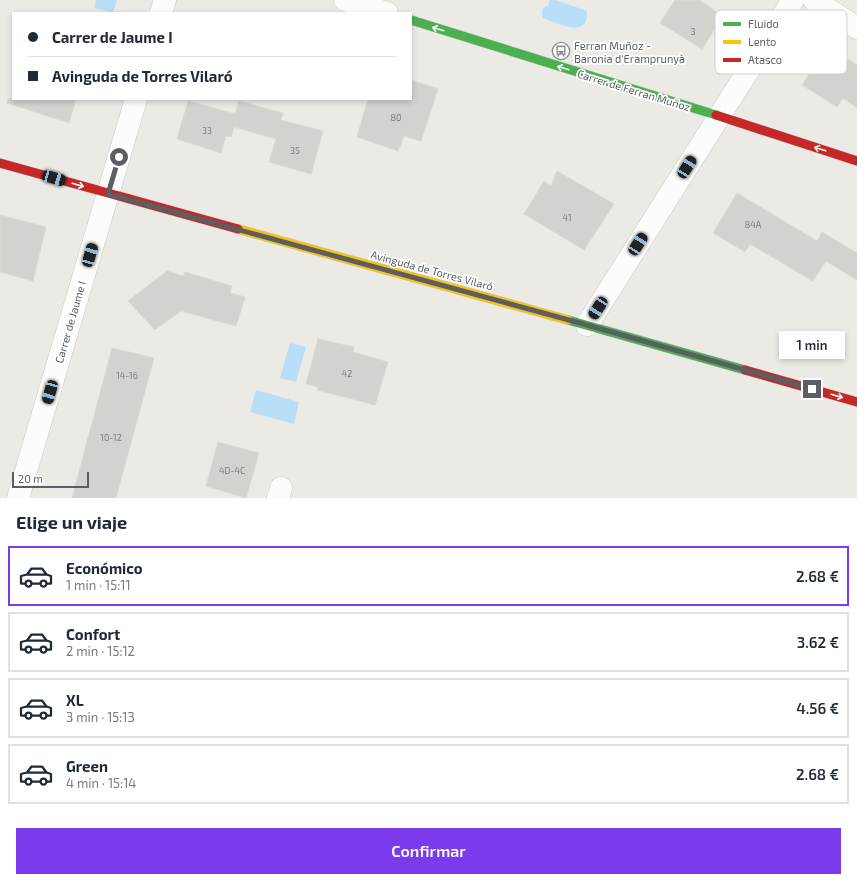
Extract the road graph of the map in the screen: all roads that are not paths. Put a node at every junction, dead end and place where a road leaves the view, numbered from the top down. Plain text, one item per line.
1 (165, 0) edge
2 (345, 0) edge
3 (793, 0) edge
4 (814, 0) edge
5 (787, 10) edge
6 (829, 10) edge
7 (161, 12) edge
8 (384, 12) edge
9 (412, 20) edge
10 (847, 21) edge
11 (857, 28) edge
12 (746, 74) edge
13 (136, 100) edge
14 (720, 116) junction
15 (857, 161) edge
16 (0, 163) edge
17 (108, 194) junction
18 (587, 325) junction
19 (857, 402) edge
20 (18, 498) edge

1 - 7 street
2 - 8 street
3 - 5 street
4 - 6 street
14 -> 9 street, Carrer de Ferran Muñoz
10 - 11 street
12 - 14 street
13 - 17 street, Carrer de Jaume I
15 -> 14 street, Carrer de Ferran Muñoz
14 - 18 street
16 -> 17 street, Avinguda de Torres Vilaró
17 - 18 street, Avinguda de Torres Vilaró
17 - 20 street, Carrer de Jaume I
18 -> 19 street, Avinguda de Torres Vilaró

